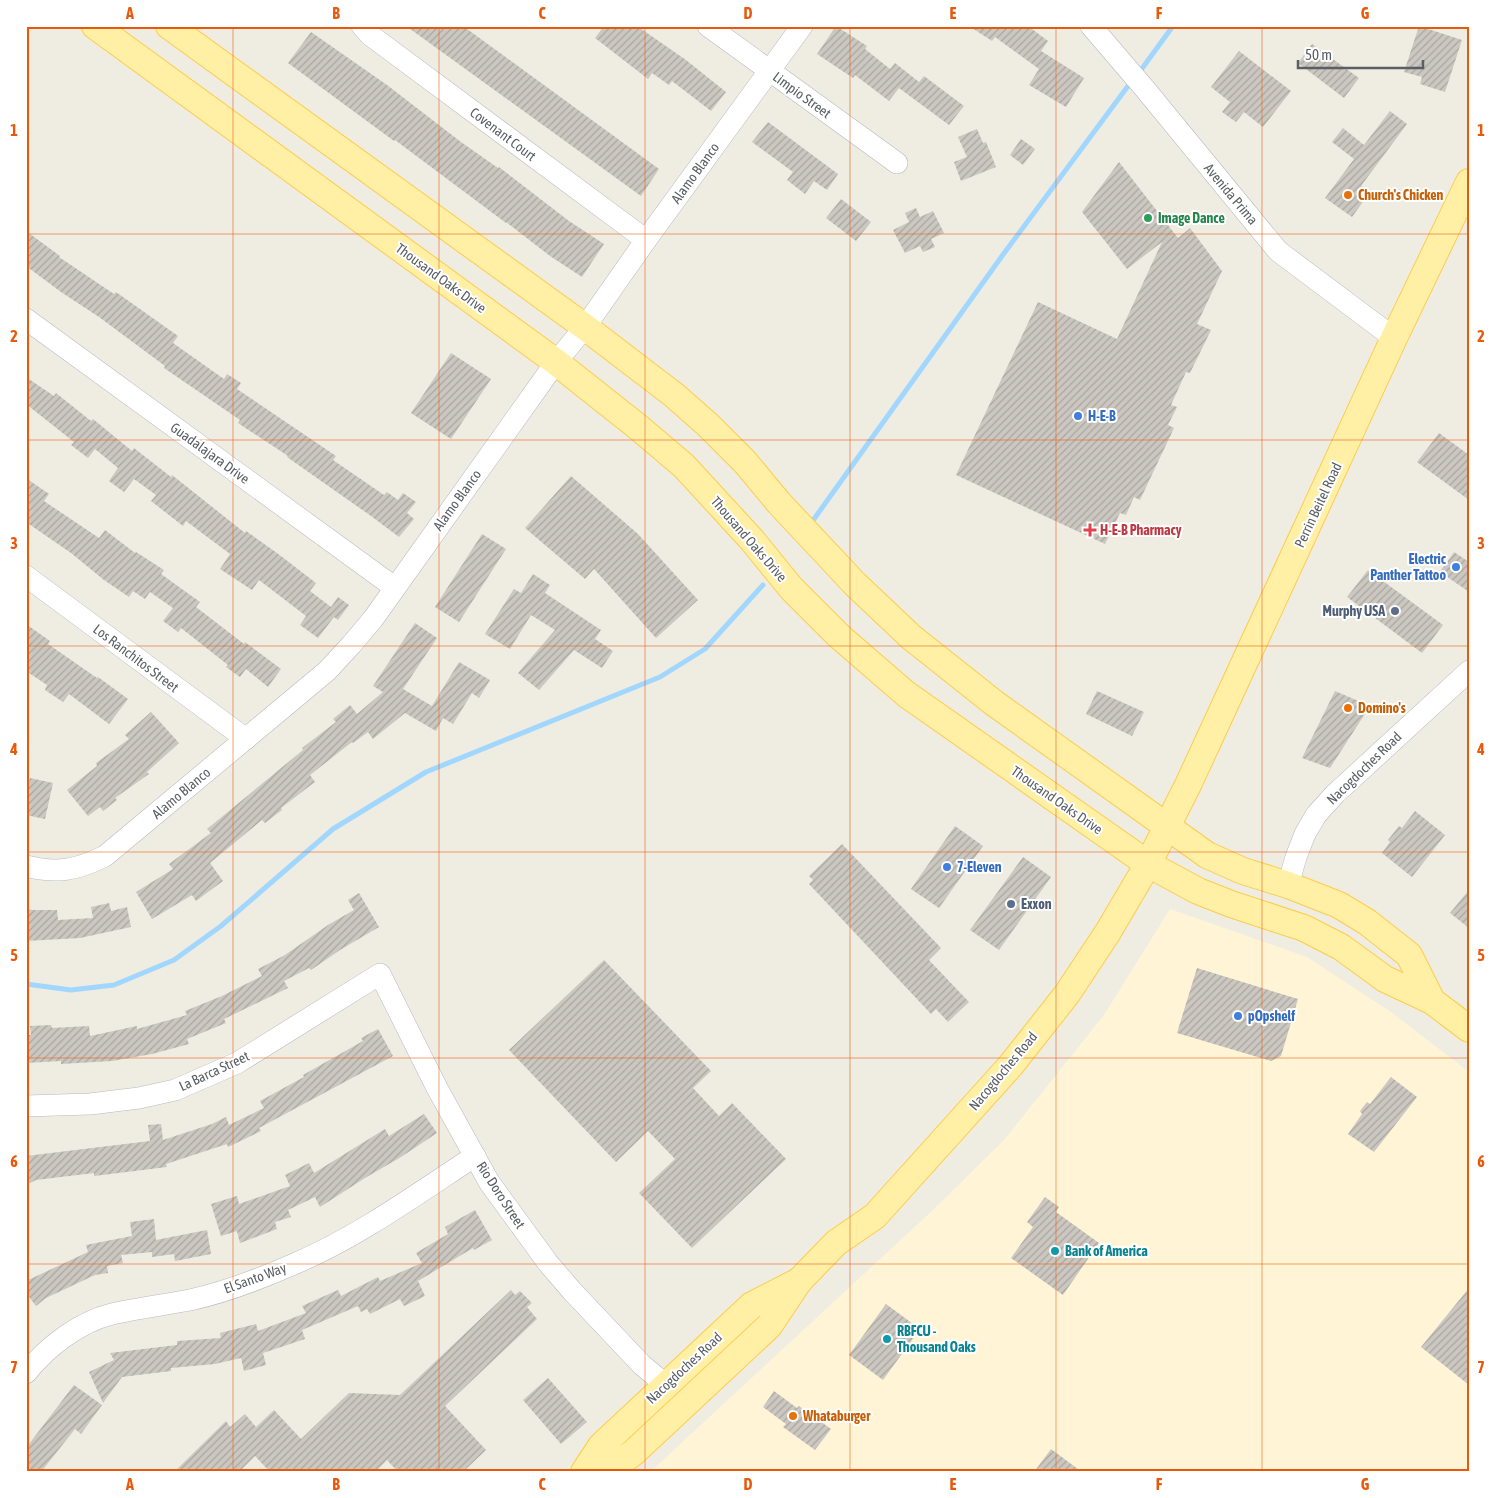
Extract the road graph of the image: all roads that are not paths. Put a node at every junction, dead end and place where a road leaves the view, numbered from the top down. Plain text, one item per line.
1 (95, 26) edge
2 (169, 26) edge
3 (362, 26) edge
4 (708, 26) edge
5 (802, 26) edge
6 (1091, 26) edge
7 (770, 71) junction
8 (897, 163) dead end
9 (1469, 182) edge
10 (646, 240) junction
11 (26, 319) edge
12 (584, 327) junction
13 (1394, 338) junction
14 (556, 362) junction
15 (26, 576) edge
16 (394, 588) junction
17 (1469, 670) edge
18 (246, 739) junction
19 (1168, 827) junction
20 (1148, 864) junction
21 (26, 866) edge
22 (1288, 884) junction
23 (380, 974) joint
24 (1432, 1001) junction
25 (1469, 1029) edge
26 (26, 1106) edge
27 (475, 1156) junction
28 (799, 1281) junction
29 (26, 1373) edge
30 (666, 1385) junction
31 (584, 1472) edge
32 (606, 1472) edge

1 - 14 main road, Thousand Oaks Drive
2 - 12 main road, Thousand Oaks Drive
3 - 10 street, Covenant Court
4 - 7 street, Limpio Street
5 - 7 street, Alamo Blanco
6 - 13 street, Avenida Prima
7 - 8 street, Limpio Street
7 - 10 street, Alamo Blanco
9 - 13 main road, Perrin Beitel Road
10 - 12 street, Alamo Blanco
11 - 16 street, Guadalajara Drive
12 - 14 street, Alamo Blanco
12 - 19 main road, Thousand Oaks Drive
13 - 19 main road, Perrin Beitel Road
14 - 16 street, Alamo Blanco
14 - 20 main road, Thousand Oaks Drive
15 - 18 street, Los Ranchitos Street
16 - 18 street, Alamo Blanco
17 - 22 street, Nacogdoches Road
18 - 21 street, Alamo Blanco
19 - 20 main road, Nacogdoches Road
19 - 22 main road, Thousand Oaks Drive
20 - 24 main road, Thousand Oaks Drive
20 - 28 main road, Nacogdoches Road
22 - 24 main road, Thousand Oaks Drive
23 - 26 street, La Barca Street
23 - 27 street, Rio Doro Street
24 - 25 main road, Thousand Oaks Drive
27 - 29 street, El Santo Way
27 - 30 street, Rio Doro Street
28 - 30 main road, Nacogdoches Road
28 - 32 main road, Nacogdoches Road
30 - 31 main road, Nacogdoches Road

